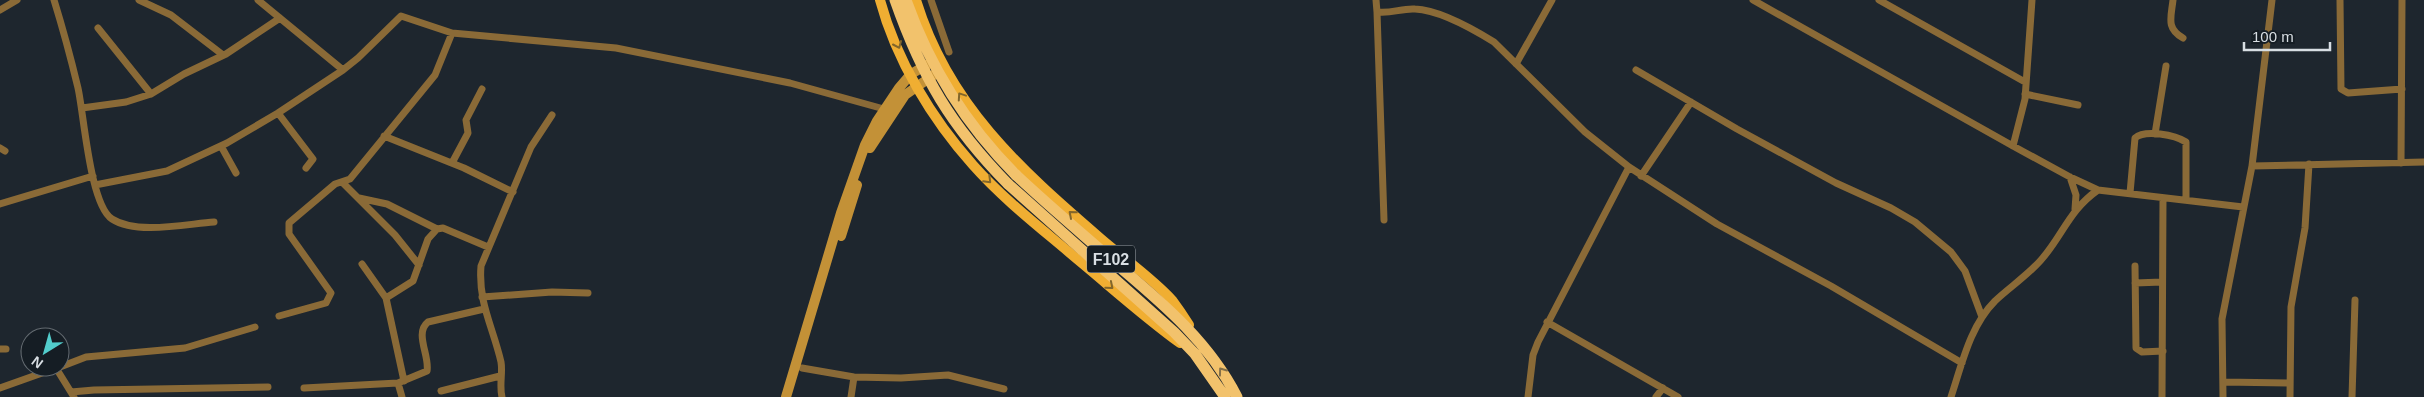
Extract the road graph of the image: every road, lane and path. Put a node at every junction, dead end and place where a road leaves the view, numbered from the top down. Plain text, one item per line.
1 (17, 0) edge
2 (54, 0) edge
3 (139, 0) edge
4 (258, 0) edge
5 (880, 0) edge
6 (895, 0) edge
7 (906, 0) edge
8 (916, 0) edge
9 (931, 0) edge
10 (1376, 0) edge
11 (1552, 0) edge
12 (1754, 0) edge
13 (1879, 0) edge
14 (2032, 0) edge
15 (2173, 0) edge
16 (2272, 0) edge
17 (2340, 0) edge
18 (2402, 0) edge
19 (0, 10) edge
20 (1377, 12) junction
21 (280, 18) junction
22 (98, 28) dead end
23 (452, 33) junction
24 (2183, 38) dead end
25 (949, 52) dead end
26 (223, 55) junction
27 (940, 58) junction
28 (1516, 64) junction
29 (2166, 66) dead end
30 (945, 69) junction
31 (342, 70) junction
32 (1636, 70) dead end
33 (910, 74) junction
34 (2025, 82) junction
35 (916, 85) junction
36 (482, 89) dead end
37 (2402, 89) junction
38 (151, 94) junction
39 (2025, 94) junction
40 (1690, 102) junction
41 (2078, 105) dead end
42 (82, 108) junction
43 (884, 110) junction
44 (278, 113) junction
45 (552, 115) dead end
46 (2156, 134) junction
47 (384, 136) junction
48 (221, 146) junction
49 (2014, 146) junction
50 (2401, 162) junction
51 (2424, 162) edge
52 (452, 163) junction
53 (2309, 164) junction
54 (2252, 166) junction
55 (306, 168) dead end
56 (1629, 168) junction
57 (236, 173) dead end
58 (93, 176) junction
59 (1641, 176) junction
60 (2070, 177) junction
61 (1012, 180) junction
62 (342, 182) junction
63 (95, 185) junction
64 (2098, 190) junction
65 (513, 192) junction
66 (2130, 193) junction
67 (358, 198) junction
68 (2163, 199) junction
69 (2186, 200) junction
70 (0, 204) edge
71 (2244, 207) junction
72 (2075, 209) junction
73 (1384, 220) dead end
74 (214, 222) dead end
75 (437, 229) junction
76 (488, 247) junction
77 (362, 264) dead end
78 (420, 265) junction
79 (2135, 266) dead end
80 (2135, 282) junction
81 (2162, 282) junction
82 (588, 293) dead end
83 (482, 297) junction
84 (386, 298) junction
85 (2355, 300) dead end
86 (484, 309) junction
87 (279, 316) dead end
88 (1982, 316) junction
89 (1547, 322) junction
90 (256, 327) dead end
91 (1200, 351) junction
92 (2163, 351) junction
93 (70, 363) edge
94 (1962, 363) junction
95 (802, 368) junction
96 (500, 376) junction
97 (31, 377) edge
98 (64, 377) edge
99 (854, 377) junction
100 (401, 382) junction
101 (2223, 382) junction
102 (2289, 384) junction
103 (268, 387) dead end
104 (0, 388) edge
105 (304, 388) dead end
106 (1663, 388) junction
107 (1004, 389) dead end
108 (441, 391) dead end
109 (72, 395) edge
110 (402, 397) edge
111 (502, 397) edge
112 (786, 397) edge
113 (793, 397) edge
114 (851, 397) edge
115 (1225, 397) edge
116 (1237, 397) edge
117 (1528, 397) edge
118 (1656, 397) edge
119 (1678, 397) edge
120 (1951, 397) edge
121 (2162, 397) edge
122 (2223, 397) edge
123 (2290, 397) edge
124 (2352, 397) edge

1 - 19 street
2 - 42 street
3 - 26 street
4 - 21 street
5 -> 33 main road
6 - 61 highway, F102, bridge
7 - 61 highway, F102, bridge
8 - 27 main road
9 - 25 street
10 - 20 street
11 - 28 street
12 - 49 street
13 - 34 street
14 - 34 street
15 - 24 street
16 - 54 street
17 - 37 street
18 - 37 street
20 - 28 street
20 - 73 street
21 - 26 street
21 - 31 street
22 - 38 street
23 - 31 street
23 - 43 street
23 - 47 street
26 - 38 street
27 - 30 main road
27 - 33 main road
28 - 56 street
29 - 46 street
30 - 35 main road
91 -> 30 main road
31 - 44 street
32 - 40 street
33 - 35 main road
33 - 43 main road
34 - 39 street
35 -> 91 main road
35 - 95 main road
36 - 52 street
37 - 50 street
38 - 42 street
39 - 41 street
39 - 49 street
40 - 59 street
40 - 88 street
42 - 58 street
43 - 112 main road
44 - 48 street
44 - 55 street
45 - 65 street
46 - 66 street
46 - 69 street
47 - 52 street
47 - 62 street
48 - 57 street
48 - 63 street
49 - 60 street
50 - 51 street
50 - 53 street
52 - 65 street
53 - 54 street
53 - 102 street
54 - 71 street
56 - 59 street
56 - 89 street
58 - 63 street
58 - 70 street
59 - 94 street
60 - 64 street
60 - 72 street
61 - 91 highway, F102
62 - 67 street
62 - 87 street
63 - 74 street
64 - 66 street
64 - 72 street
65 - 76 street
66 - 68 street
67 - 75 street
67 - 78 street
68 - 69 street
68 - 81 street
69 - 71 street
71 - 101 street
72 - 88 street
75 - 76 street
75 - 78 street
76 - 83 street
77 - 84 street
78 - 84 street
79 - 80 street
80 - 81 street
80 - 92 street
81 - 92 street
82 - 83 street
83 - 86 street
84 - 100 street
85 - 124 street
86 - 96 street
86 - 100 street
88 - 94 street
89 - 106 street
89 - 117 street
90 - 93 street
91 - 115 highway, F102
116 -> 91 highway, F102
92 - 121 street
94 - 120 street
95 - 99 street
95 - 113 main road
96 - 108 street
96 - 111 street
97 - 104 street
98 - 109 street
99 - 107 street
99 - 114 street
100 - 105 street
100 - 110 street
101 - 102 street
101 - 122 street
102 - 123 street
103 - 109 street
106 - 118 street
106 - 119 street

